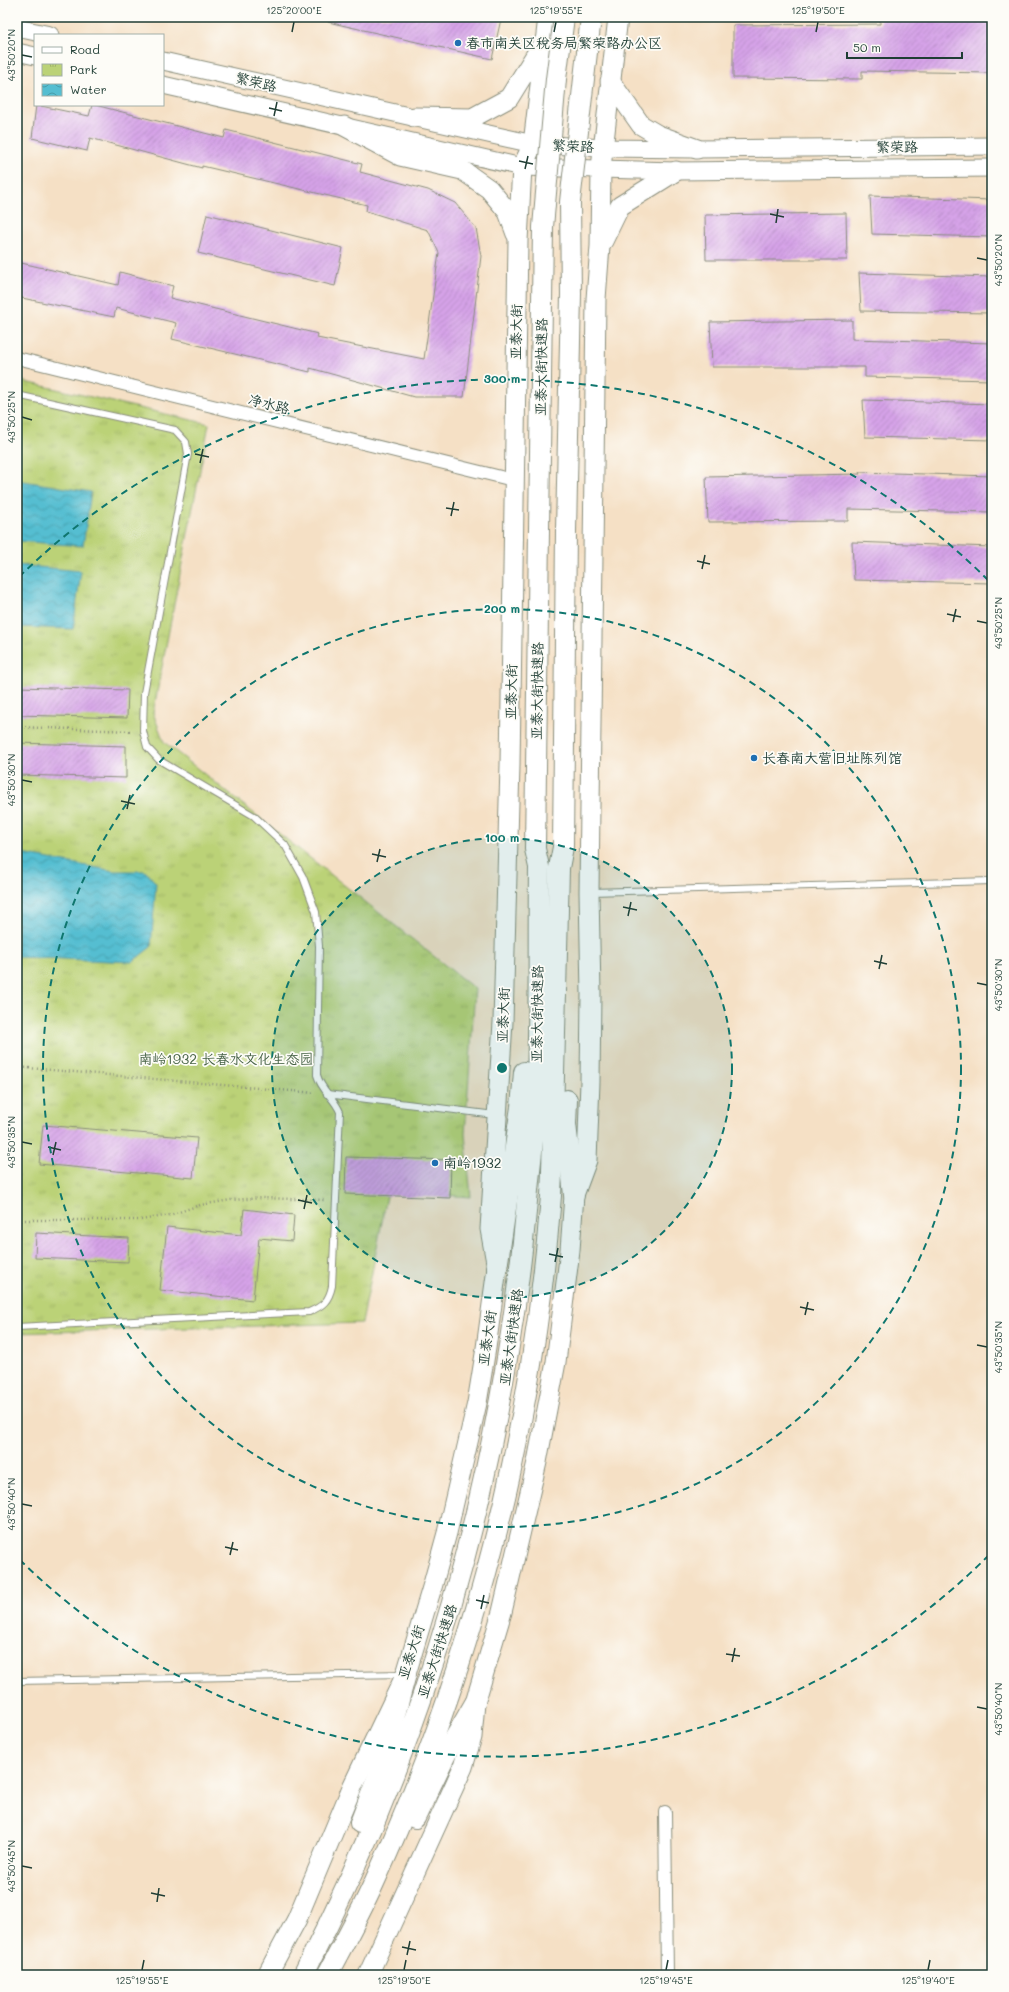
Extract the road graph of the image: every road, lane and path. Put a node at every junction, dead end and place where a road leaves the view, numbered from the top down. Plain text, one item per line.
1 (548, 17) edge
2 (564, 17) edge
3 (591, 17) edge
4 (618, 17) edge
5 (17, 28) edge
6 (45, 34) edge
7 (546, 38) junction
8 (17, 52) edge
9 (34, 56) edge
10 (164, 61) edge
11 (610, 81) junction
12 (164, 85) edge
13 (414, 117) junction
14 (344, 126) junction
15 (533, 144) junction
16 (992, 146) edge
17 (604, 148) junction
18 (697, 149) junction
19 (522, 167) junction
20 (601, 168) junction
21 (992, 168) edge
22 (676, 171) junction
23 (518, 241) junction
24 (600, 246) junction
25 (17, 358) edge
26 (17, 395) edge
27 (513, 480) junction
28 (17, 727) edge
29 (143, 731) junction
30 (563, 847) junction
31 (535, 849) junction
32 (992, 881) edge
33 (589, 892) junction
34 (17, 1067) edge
35 (328, 1094) junction
36 (498, 1115) junction
37 (574, 1195) junction
38 (336, 1201) junction
39 (17, 1220) edge
40 (497, 1268) junction
41 (17, 1327) edge
42 (406, 1674) junction
43 (17, 1681) edge
44 (475, 1703) junction
45 (665, 1812) dead end
46 (267, 1975) edge
47 (290, 1975) edge
48 (302, 1975) edge
49 (327, 1975) edge
50 (341, 1975) edge
51 (368, 1975) edge
52 (667, 1975) edge

1 - 7 main road, 亚泰大街
2 - 31 highway, 亚泰大街快速路, bridge
3 - 30 highway, 亚泰大街快速路, bridge
4 - 11 main road
5 - 6 main road
7 - 13 main road
7 - 15 main road, 亚泰大街
8 - 9 main road
10 - 13 main road, 繁荣路
11 - 17 main road
11 - 18 main road
12 - 14 main road, 繁荣路
13 - 15 main road, 繁荣路
14 - 19 main road, 繁荣路
14 - 23 main road
15 - 17 main road, 繁荣路
15 - 19 main road, 亚泰大街
16 - 18 main road, 繁荣路
17 - 18 main road, 繁荣路
17 - 20 main road
19 - 20 main road, 繁荣路
19 - 23 main road, 亚泰大街
20 - 22 main road, 繁荣路
20 - 24 main road
21 - 22 main road, 繁荣路
22 - 24 main road
23 - 27 main road, 亚泰大街
24 - 33 main road
25 - 27 street, 净水路
26 - 29 lane
27 - 36 main road, 亚泰大街
28 - 29 path
29 - 35 lane
30 - 37 highway
30 - 49 highway, 亚泰大街快速路
31 - 40 highway
31 - 48 highway, 亚泰大街快速路
32 - 33 lane
33 - 37 main road
34 - 35 path
35 - 36 lane
35 - 38 lane
36 - 40 main road, 亚泰大街
37 - 44 main road
38 - 39 path
38 - 41 lane
40 - 42 main road, 亚泰大街
42 - 43 lane
42 - 46 main road, 亚泰大街
42 - 47 highway
44 - 50 highway
44 - 51 main road
45 - 52 street

